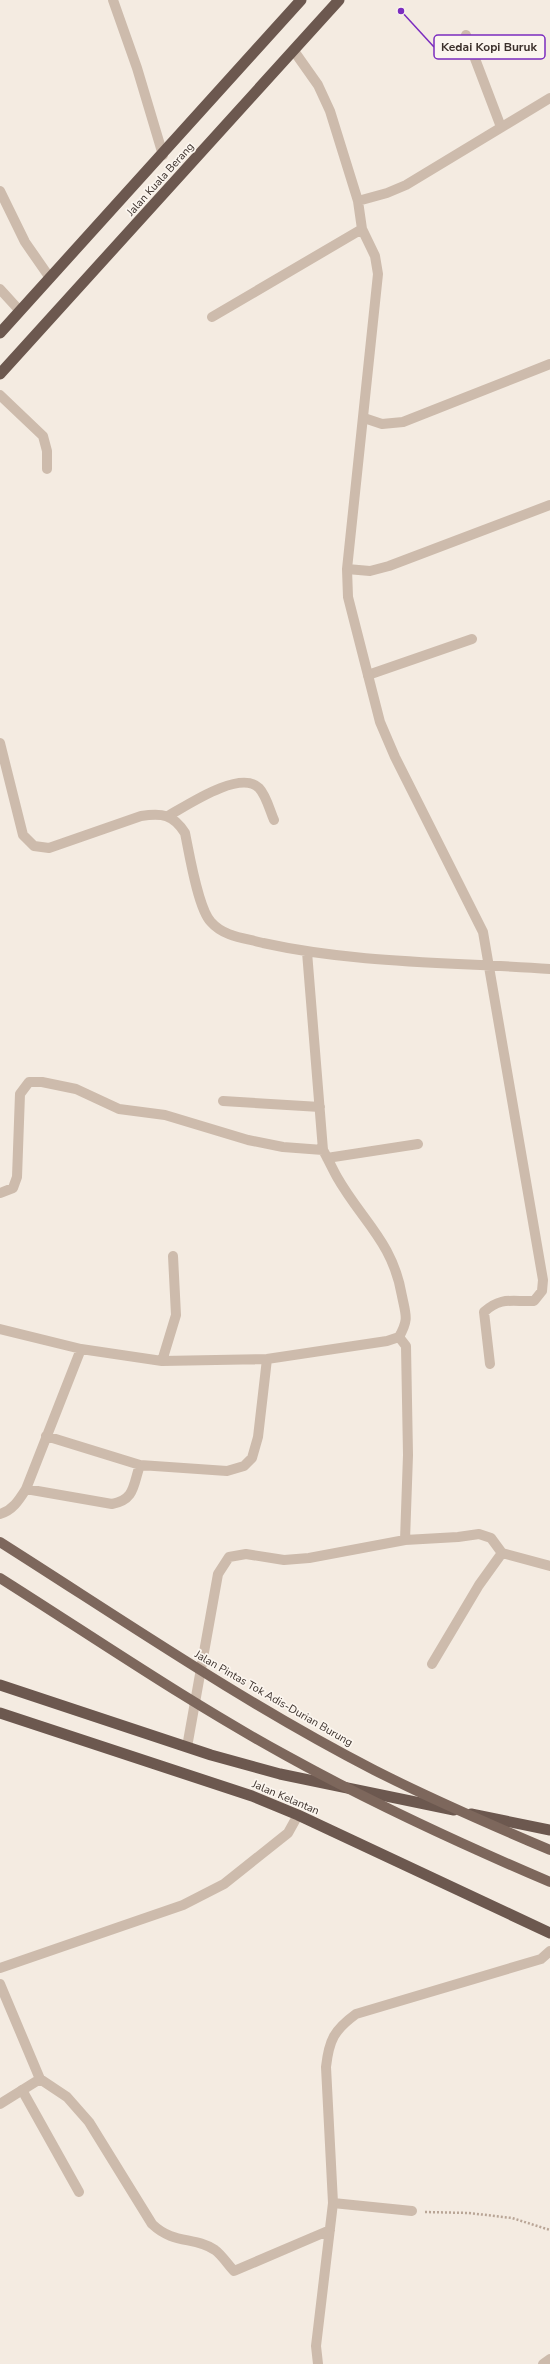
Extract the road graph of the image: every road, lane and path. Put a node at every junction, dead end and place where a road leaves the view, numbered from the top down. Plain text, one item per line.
1 (113, 0) edge
2 (301, 0) edge
3 (339, 0) edge
4 (466, 35) dead end
5 (294, 51) junction
6 (550, 98) edge
7 (501, 126) junction
8 (162, 155) junction
9 (0, 191) edge
10 (358, 201) junction
11 (362, 229) junction
12 (50, 278) junction
13 (0, 289) edge
14 (20, 311) junction
15 (212, 317) dead end
16 (0, 333) edge
17 (550, 364) edge
18 (0, 374) edge
19 (0, 395) edge
20 (364, 418) junction
21 (47, 470) dead end
22 (550, 505) edge
23 (347, 569) junction
24 (472, 639) dead end
25 (368, 675) junction
26 (0, 743) edge
27 (168, 816) junction
28 (274, 820) dead end
29 (307, 952) junction
30 (489, 965) junction
31 (550, 969) edge
32 (223, 1101) dead end
33 (320, 1106) junction
34 (418, 1144) dead end
35 (325, 1154) junction
36 (0, 1193) edge
37 (173, 1256) dead end
38 (0, 1329) edge
39 (399, 1337) junction
40 (81, 1349) junction
41 (267, 1359) junction
42 (162, 1361) junction
43 (490, 1364) dead end
44 (46, 1436) junction
45 (140, 1465) junction
46 (26, 1489) junction
47 (0, 1514) edge
48 (405, 1540) junction
49 (0, 1542) edge
50 (502, 1553) junction
51 (550, 1566) edge
52 (0, 1578) edge
53 (432, 1664) dead end
54 (0, 1685) edge
55 (0, 1713) edge
56 (187, 1747) junction
57 (298, 1815) junction
58 (550, 1830) edge
59 (550, 1850) edge
60 (550, 1882) edge
61 (550, 1933) edge
62 (550, 1950) edge
63 (0, 1968) edge
64 (0, 1984) edge
65 (40, 2080) junction
66 (22, 2090) junction
67 (0, 2104) edge
68 (79, 2192) dead end
69 (334, 2203) junction
70 (412, 2211) joint
71 (330, 2230) junction
72 (550, 2230) edge
73 (550, 2359) edge
74 (318, 2364) edge
75 (544, 2364) edge

1 - 8 street
2 - 8 highway, Jalan Kuala Berang
3 - 5 highway, Jalan Kuala Berang
4 - 7 street
5 - 10 street
5 - 18 highway, Jalan Kuala Berang
6 - 7 street
7 - 10 street
8 - 12 highway, Jalan Kuala Berang
9 - 12 street
10 - 11 street
11 - 15 street
11 - 20 street
12 - 14 highway, Jalan Kuala Berang
13 - 14 street
14 - 16 highway, Jalan Kuala Berang
17 - 20 street
19 - 21 street
20 - 23 street
22 - 23 street
23 - 25 street
24 - 25 street
25 - 30 street
26 - 27 street
27 - 28 street
27 - 29 street
29 - 30 street
29 - 33 street
30 - 31 street
30 - 43 street
32 - 33 street
33 - 35 street
34 - 35 street
35 - 36 street
35 - 39 street
37 - 42 street
38 - 40 street
39 - 41 street
39 - 48 street
40 - 42 street
40 - 44 street
41 - 42 street
41 - 45 street
44 - 45 street
44 - 46 street
45 - 46 street
46 - 47 street
48 - 50 street
48 - 56 street
49 - 59 main road, Jalan Pintas Tok Adis-Durian Burung, bridge
50 - 51 street
50 - 53 street
52 - 60 main road, bridge
54 - 56 highway, Jalan Kelantan
55 - 57 highway, Jalan Kelantan
56 - 58 highway, Jalan Kelantan
57 - 61 highway, Jalan Kelantan
57 - 63 street
62 - 69 street
64 - 65 street
65 - 66 street
65 - 71 street
66 - 67 street
66 - 68 street
69 - 70 street
69 - 71 street
70 - 72 path
71 - 74 street
73 - 75 street

